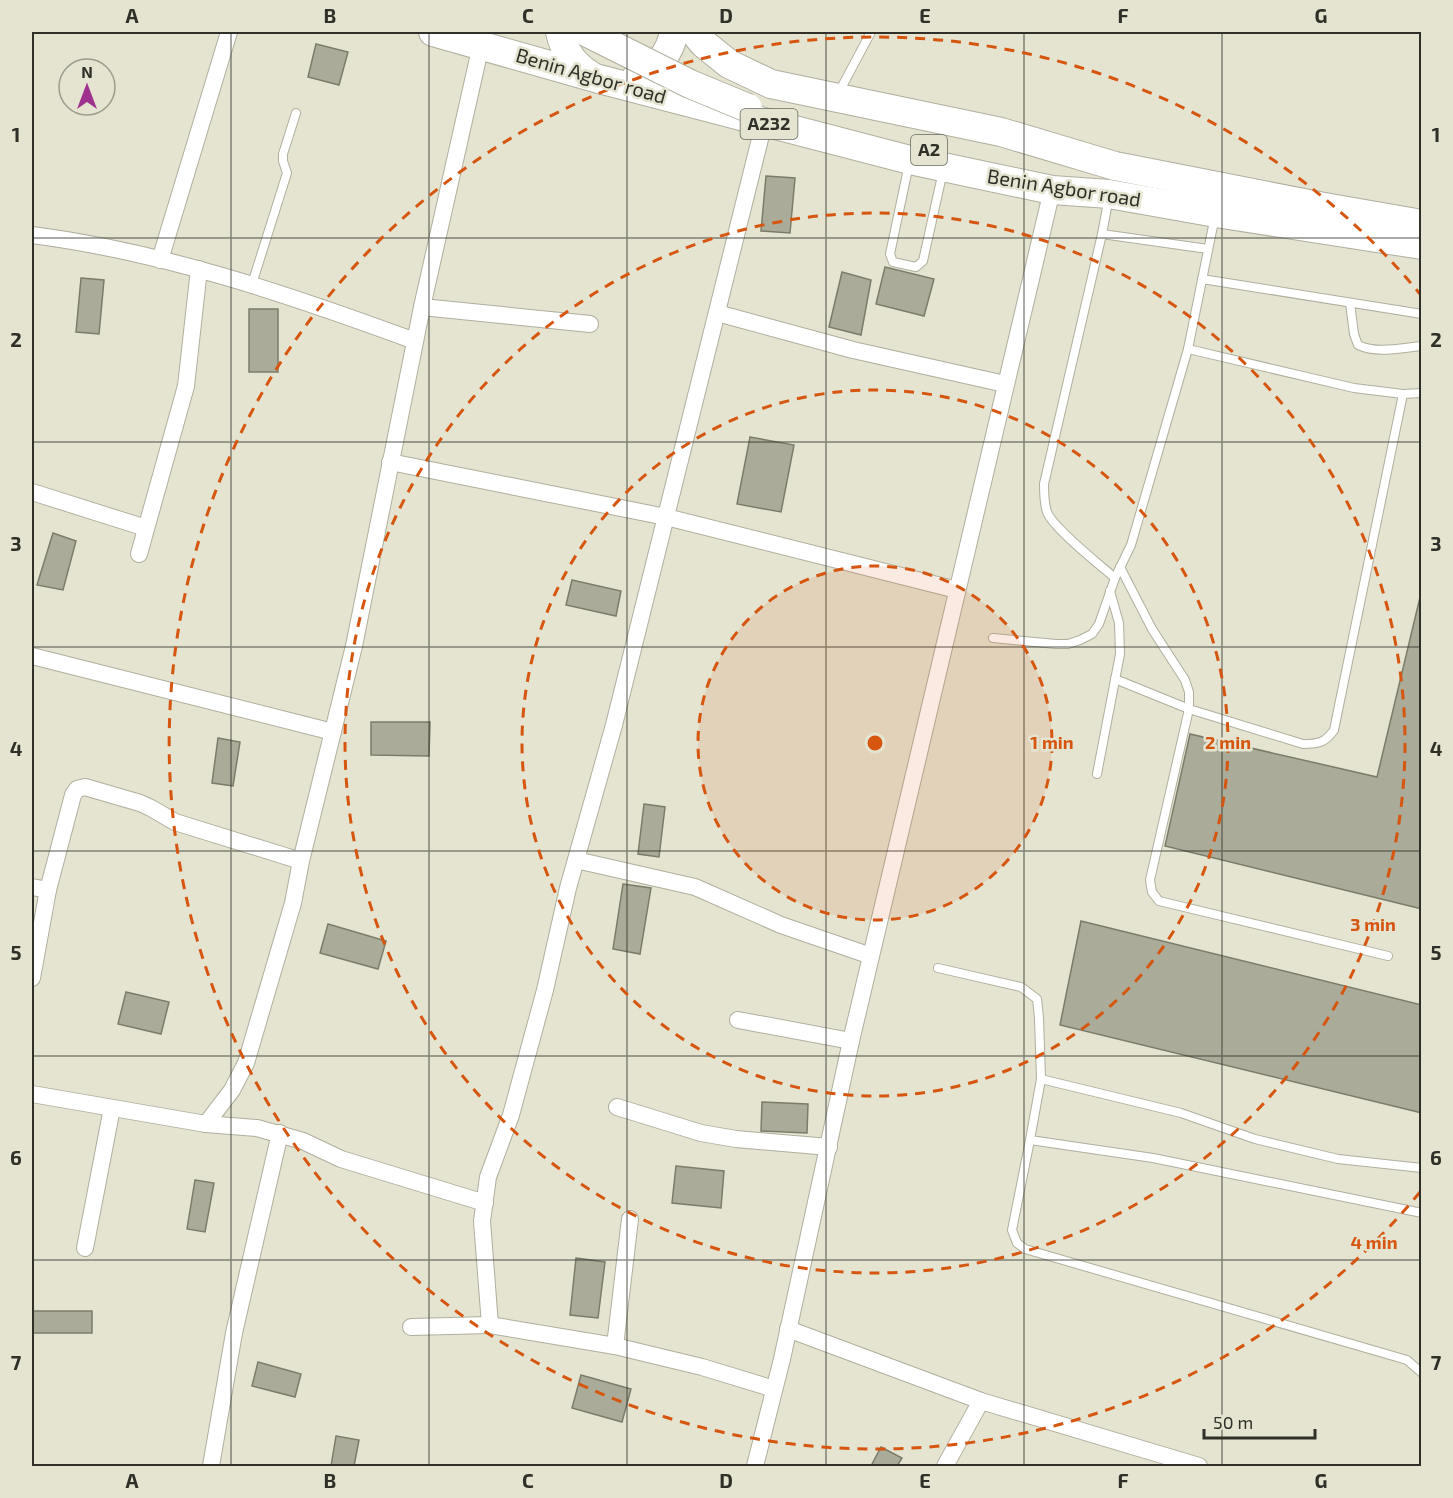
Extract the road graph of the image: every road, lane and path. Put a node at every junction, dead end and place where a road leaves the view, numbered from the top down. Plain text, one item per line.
1 (229, 32) edge
2 (433, 32) edge
3 (560, 32) edge
4 (586, 32) edge
5 (619, 32) edge
6 (674, 32) edge
7 (694, 32) edge
8 (870, 32) edge
9 (481, 45) junction
10 (599, 79) junction
11 (837, 97) junction
12 (755, 108) junction
13 (296, 112) dead end
14 (910, 160) junction
15 (1114, 165) junction
16 (944, 167) junction
17 (1052, 190) junction
18 (1109, 194) junction
19 (1216, 213) junction
20 (1422, 224) edge
21 (1102, 234) junction
22 (32, 235) edge
23 (1422, 245) edge
24 (1208, 249) junction
25 (160, 260) junction
26 (199, 269) junction
27 (1202, 279) junction
28 (252, 284) junction
29 (1350, 303) junction
30 (422, 307) junction
31 (717, 313) junction
32 (1422, 314) edge
33 (590, 324) dead end
34 (415, 341) junction
35 (1422, 346) edge
36 (1188, 349) junction
37 (1005, 384) junction
38 (1422, 393) edge
39 (1403, 394) junction
40 (390, 462) junction
41 (32, 492) edge
42 (666, 517) junction
43 (146, 528) junction
44 (139, 554) dead end
45 (1120, 567) junction
46 (1114, 578) junction
47 (957, 590) junction
48 (1110, 591) junction
49 (993, 638) dead end
50 (32, 657) edge
51 (1115, 679) junction
52 (1188, 709) junction
53 (333, 732) junction
54 (1097, 774) dead end
55 (576, 860) junction
56 (301, 861) junction
57 (40, 888) edge
58 (871, 956) junction
59 (1388, 956) dead end
60 (938, 968) dead end
61 (32, 978) edge
62 (738, 1020) dead end
63 (851, 1041) junction
64 (1041, 1079) junction
65 (32, 1094) edge
66 (617, 1107) dead end
67 (112, 1108) junction
68 (206, 1124) junction
69 (280, 1133) junction
70 (1030, 1140) junction
71 (828, 1147) junction
72 (1422, 1168) edge
73 (485, 1203) junction
74 (1422, 1213) edge
75 (630, 1219) dead end
76 (85, 1248) dead end
77 (490, 1325) junction
78 (411, 1327) dead end
79 (788, 1329) junction
80 (615, 1346) junction
81 (1422, 1373) edge
82 (774, 1389) junction
83 (981, 1401) junction
84 (212, 1467) edge
85 (755, 1467) edge
86 (945, 1467) edge
87 (1199, 1467) edge

1 - 25 street
2 - 9 highway, Benin Agbor road / A232
3 - 10 highway
4 - 12 highway, A2, bridge
5 - 12 highway, A2
6 - 10 highway
7 - 11 highway, Benin Agbor road / A232
8 - 11 lane
9 - 10 highway, Benin Agbor road / A232
9 - 30 street
10 - 12 highway, Benin Agbor road / A232
11 - 15 highway, Benin Agbor road / A232
12 - 14 highway, Benin Agbor road / A232
12 - 15 highway, A2
12 - 18 highway, A2
12 - 31 street
13 - 28 lane
14 - 16 highway, Benin Agbor road / A232
14 - 16 lane
15 - 20 highway, Benin Agbor road / A2
16 - 17 highway, Benin Agbor road / A232
17 - 18 highway, Benin Agbor road / A232
17 - 37 street
18 - 19 highway, Benin Agbor road / A2
18 - 21 lane
19 - 23 highway, Benin Agbor road / A2
19 - 24 lane
21 - 24 lane
21 - 46 lane
22 - 25 street
24 - 27 lane
25 - 26 street
26 - 28 street
26 - 43 street
27 - 29 lane
27 - 36 lane
28 - 34 street
29 - 32 lane
29 - 35 lane
30 - 33 street
30 - 34 street
31 - 37 street
31 - 42 street
34 - 40 street
36 - 39 lane
36 - 45 lane
37 - 47 street
38 - 39 lane
39 - 52 lane
40 - 42 street
40 - 53 street
41 - 43 street
42 - 47 street
42 - 55 street
43 - 44 street
45 - 46 lane
45 - 52 lane
46 - 48 lane
47 - 58 street
48 - 49 lane
48 - 51 lane
50 - 53 street
51 - 52 lane
51 - 54 lane
52 - 59 lane
53 - 56 street
55 - 58 street
55 - 73 street
56 - 57 street
56 - 68 street
57 - 61 street
58 - 63 street
60 - 64 lane
62 - 63 street
63 - 71 street
64 - 70 lane
64 - 72 lane
65 - 67 street
66 - 71 street
67 - 68 street
67 - 76 street
68 - 69 street
69 - 73 street
69 - 84 street
70 - 74 lane
70 - 81 lane
71 - 79 street
73 - 77 street
75 - 80 street
77 - 78 street
77 - 80 street
79 - 82 street
79 - 83 street
80 - 82 street
82 - 85 street
83 - 86 street
83 - 87 street

